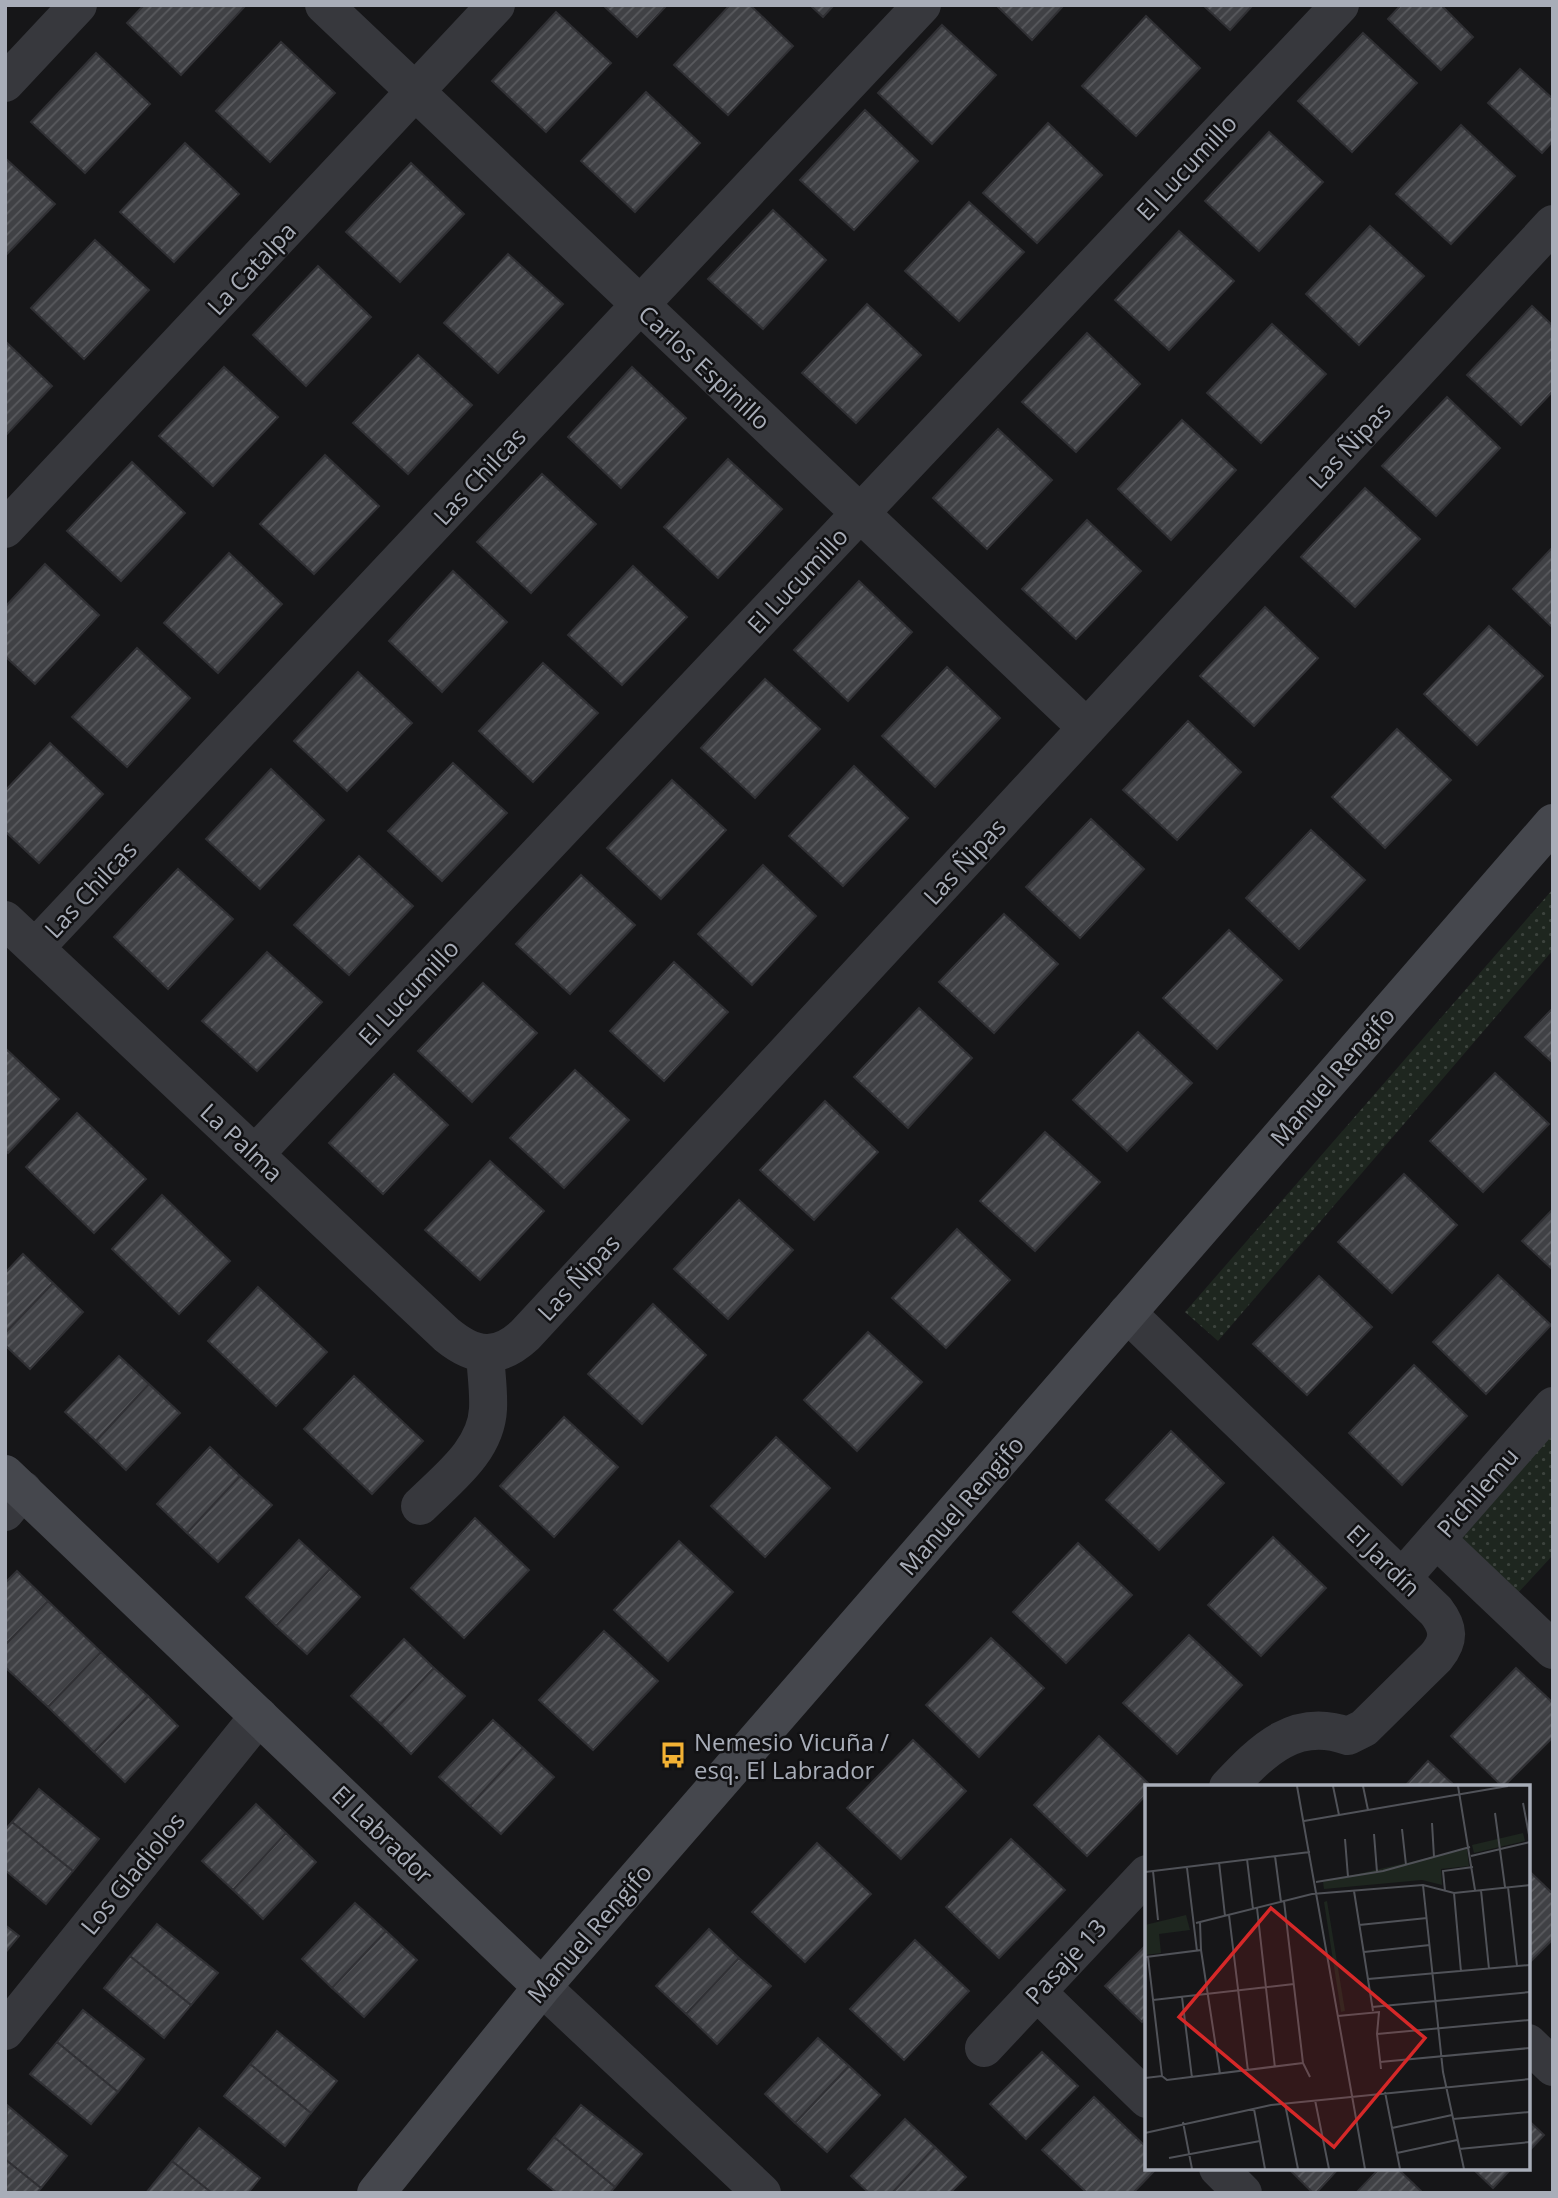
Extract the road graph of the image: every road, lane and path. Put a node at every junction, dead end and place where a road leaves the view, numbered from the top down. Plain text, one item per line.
1 (78, 5) edge
2 (324, 5) edge
3 (496, 5) edge
4 (922, 5) edge
5 (1340, 5) edge
6 (5, 83) edge
7 (416, 92) junction
8 (1553, 224) edge
9 (640, 305) junction
10 (860, 513) junction
11 (5, 529) edge
12 (1087, 728) junction
13 (1553, 823) edge
14 (5, 920) edge
15 (35, 948) junction
16 (254, 1154) junction
17 (1127, 1313) junction
18 (485, 1354) junction
19 (1553, 1406) edge
20 (11, 1492) edge
21 (420, 1506) dead end
22 (1436, 1539) junction
23 (1402, 1577) junction
24 (1553, 1650) edge
25 (259, 1716) junction
26 (1249, 1780) edge
27 (1145, 1876) edge
28 (542, 1987) junction
29 (1037, 1992) junction
30 (5, 2031) edge
31 (1530, 2045) edge
32 (984, 2048) dead end
33 (1553, 2067) edge
34 (1145, 2097) edge
35 (1220, 2170) edge
36 (376, 2193) edge
37 (762, 2193) edge
38 (1243, 2193) edge

1 - 6 street
2 - 7 street, Carlos Espinillo
3 - 7 street, La Catalpa
4 - 9 street, Las Chilcas
5 - 10 street, El Lucumillo
7 - 9 street, Carlos Espinillo
7 - 11 street, La Catalpa
8 - 12 street, Las Ñipas
9 - 10 street, Carlos Espinillo
9 - 15 street, Las Chilcas
10 - 12 street, Carlos Espinillo
10 - 16 street, El Lucumillo
12 - 18 street, Las Ñipas
13 - 17 street, Manuel Rengifo
14 - 15 street, La Palma
15 - 16 street, La Palma
16 - 18 street, La Palma
17 - 23 street, El Jardín
17 - 28 street, Manuel Rengifo
18 - 21 street
19 - 22 street, Pichilemu
20 - 25 street, El Labrador
22 - 23 street, Pichilemu
22 - 24 street
23 - 26 street, El Jardín
25 - 28 street, El Labrador
25 - 30 street, Los Gladiolos
27 - 29 street, Pasaje 13
28 - 36 street, Manuel Rengifo
28 - 37 street, El Labrador
29 - 32 street, Pasaje 13
29 - 34 street
31 - 33 street
35 - 38 street

